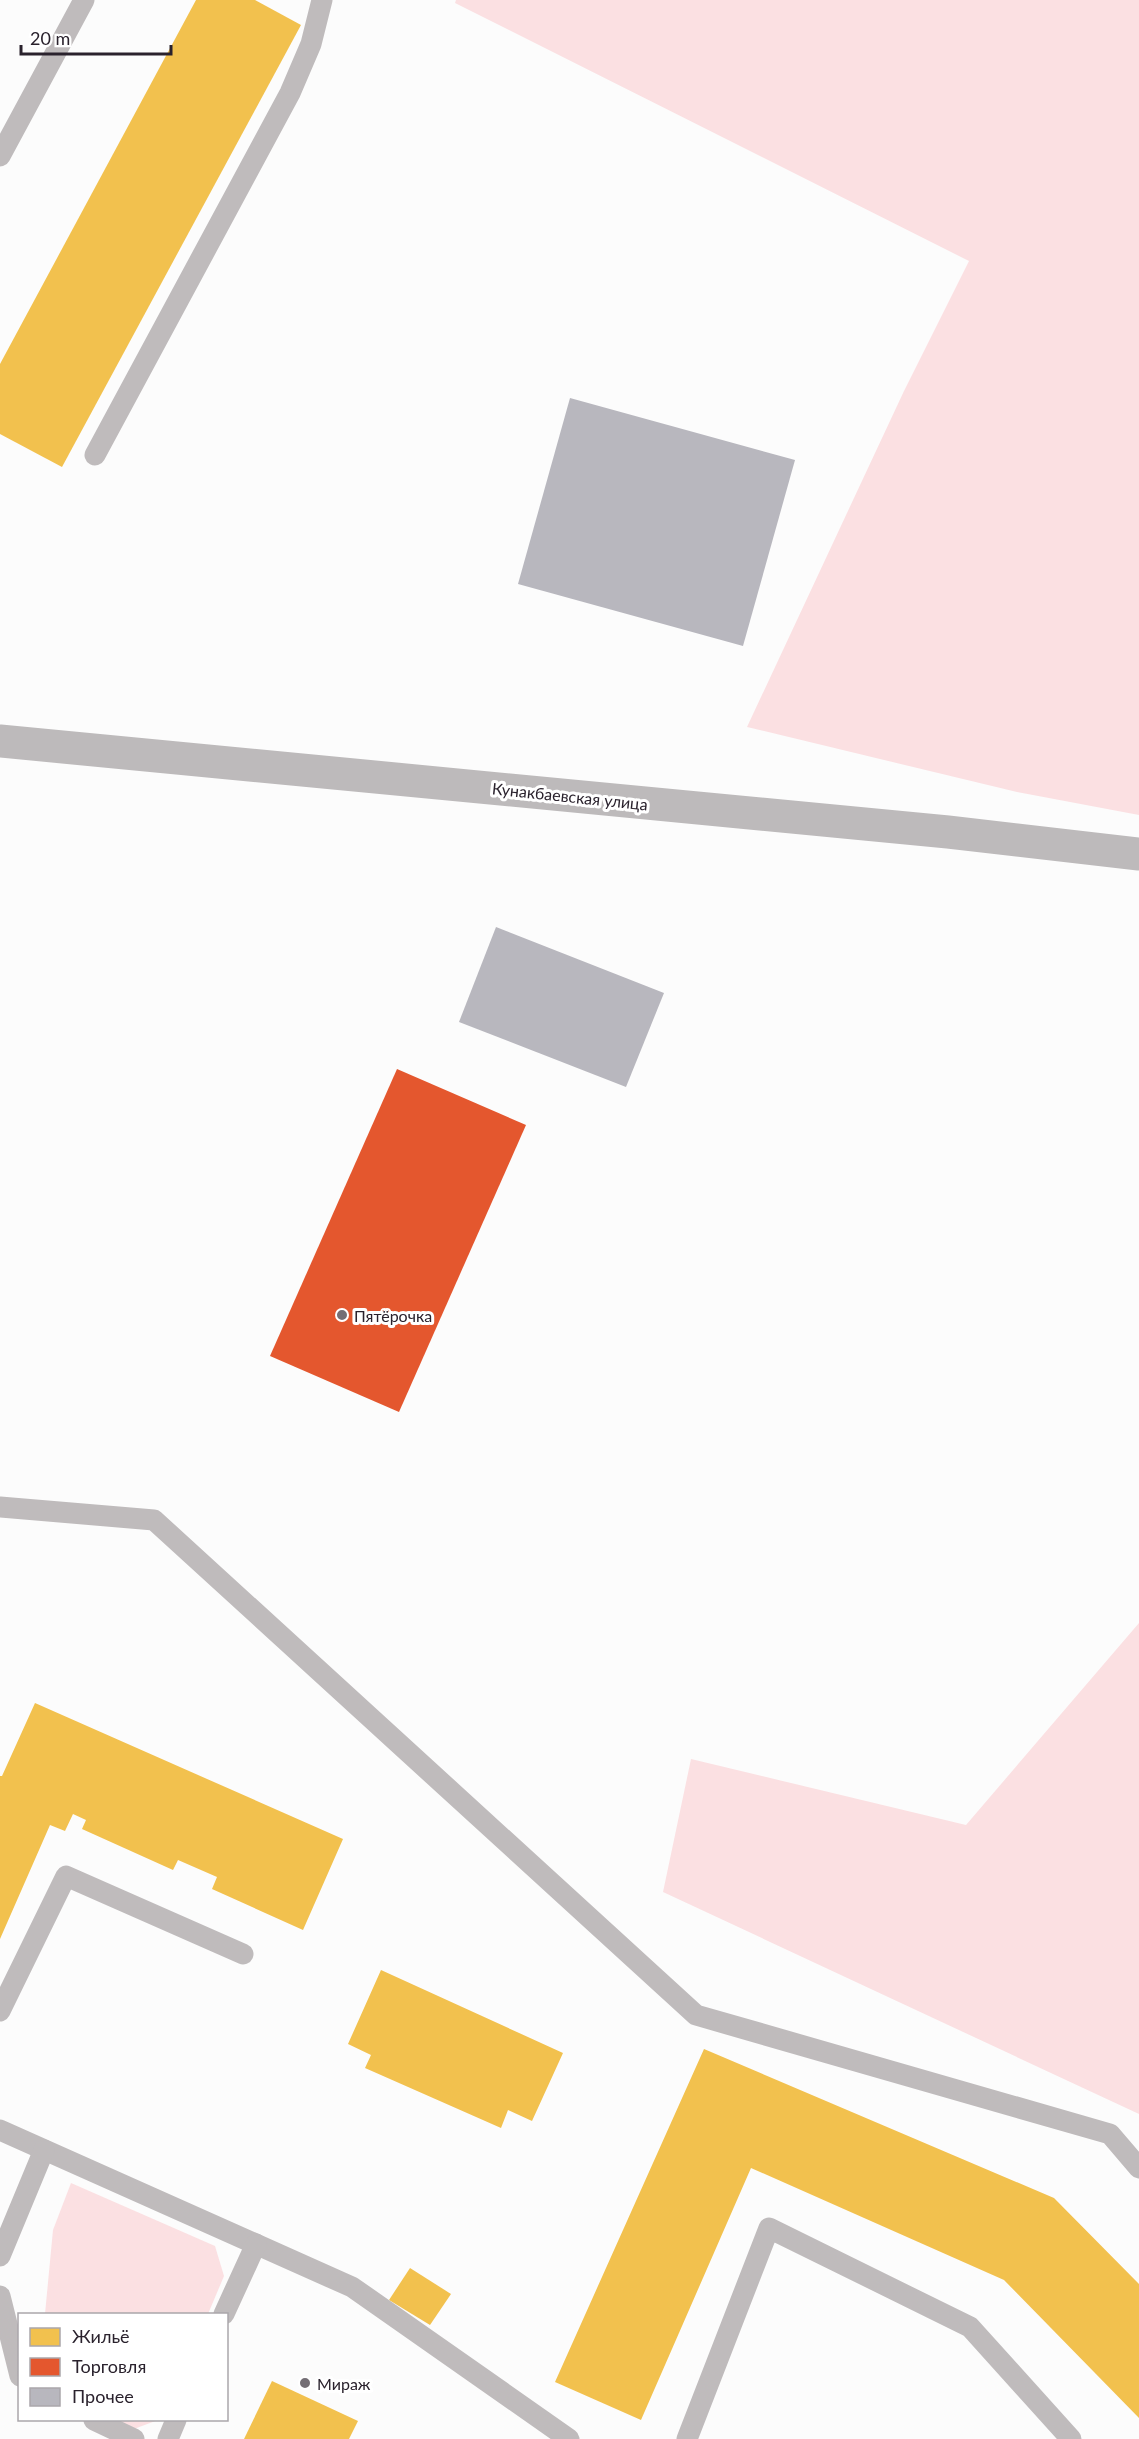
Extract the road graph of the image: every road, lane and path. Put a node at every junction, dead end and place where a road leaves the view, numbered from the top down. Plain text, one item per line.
1 (84, 0) edge
2 (322, 0) edge
3 (0, 156) edge
4 (95, 455) dead end
5 (0, 741) edge
6 (1139, 854) edge
7 (0, 1507) edge
8 (243, 1954) dead end
9 (0, 2011) edge
10 (0, 2130) edge
11 (44, 2150) junction
12 (1139, 2168) edge
13 (256, 2244) junction
14 (0, 2256) edge
15 (0, 2296) edge
16 (224, 2313) edge
17 (18, 2368) edge
18 (96, 2421) edge
19 (176, 2421) edge
20 (134, 2439) edge
21 (168, 2439) edge
22 (569, 2439) edge
23 (687, 2439) edge
24 (1071, 2439) edge

1 - 3 lane
2 - 4 lane
5 - 6 main road, Кунакбаевская улица
7 - 12 lane
8 - 9 lane
10 - 11 lane
11 - 13 lane
11 - 14 lane
13 - 16 lane
13 - 22 lane
15 - 17 lane
18 - 20 lane
19 - 21 lane
23 - 24 lane

